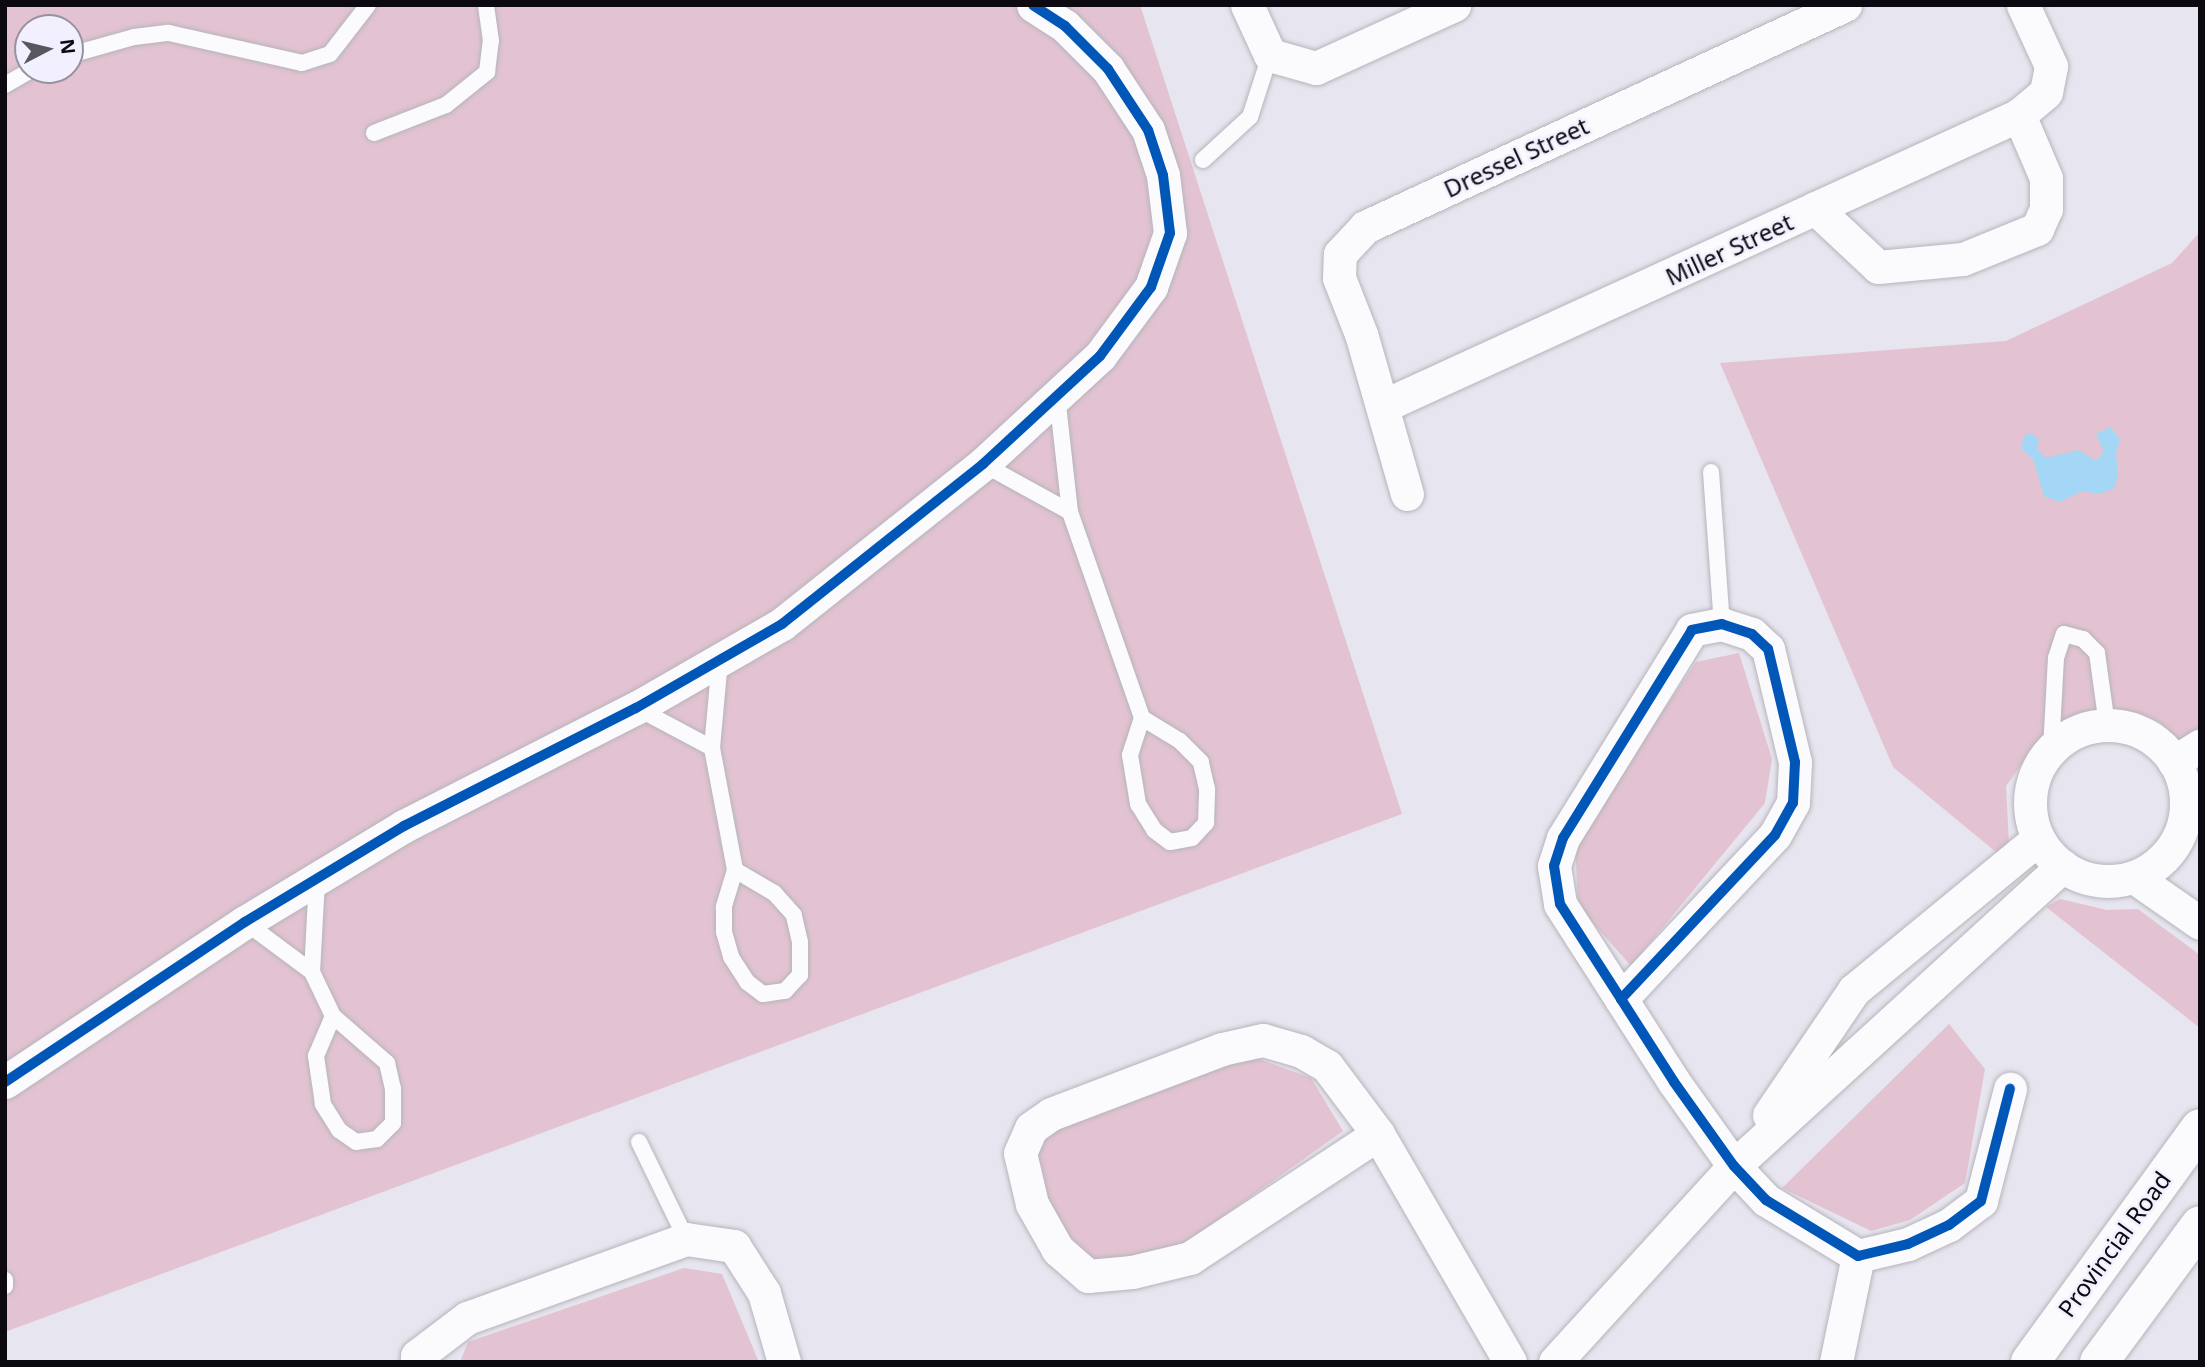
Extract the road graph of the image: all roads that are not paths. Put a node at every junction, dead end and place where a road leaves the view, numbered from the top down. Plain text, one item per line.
1 (368, 5) edge
2 (485, 5) edge
3 (1033, 5) edge
4 (1247, 5) edge
5 (1454, 5) edge
6 (1845, 5) edge
7 (2027, 13) edge
8 (84, 51) edge
9 (1270, 55) junction
10 (2019, 115) junction
11 (374, 133) dead end
12 (1203, 160) dead end
13 (1815, 208) junction
14 (1056, 397) junction
15 (1383, 406) junction
16 (983, 464) junction
17 (1712, 472) dead end
18 (1407, 494) dead end
19 (1070, 512) junction
20 (1721, 624) junction
21 (720, 660) junction
22 (636, 708) junction
23 (1142, 718) junction
24 (2107, 725) junction
25 (712, 748) junction
26 (2051, 750) junction
27 (2187, 754) edge
28 (2191, 834) edge
29 (2038, 839) junction
30 (2062, 866) junction
31 (735, 870) junction
32 (2134, 877) junction
33 (317, 880) junction
34 (245, 922) junction
35 (2200, 923) edge
36 (312, 972) junction
37 (1621, 999) junction
38 (333, 1016) junction
39 (5, 1082) edge
40 (2010, 1089) dead end
41 (2200, 1128) edge
42 (1378, 1134) junction
43 (639, 1142) dead end
44 (1734, 1166) junction
45 (2200, 1225) edge
46 (686, 1239) junction
47 (1858, 1256) junction
48 (5, 1280) edge
49 (5, 1286) edge
50 (417, 1362) edge
51 (784, 1362) edge
52 (1510, 1362) edge
53 (1555, 1362) edge
54 (1836, 1362) edge
55 (2030, 1362) edge
56 (2099, 1362) edge

1 - 8 lane
2 - 11 lane
3 - 14 street
4 - 9 street
5 - 9 street
6 - 15 street, Dressel Street
7 - 10 street, Miller Street
9 - 12 lane
10 - 13 street, Miller Street
10 - 13 street
13 - 15 street, Miller Street
14 - 16 street
14 - 19 lane
15 - 18 street, Dressel Street
16 - 19 lane
16 - 21 street
17 - 20 lane
19 - 23 lane
20 - 37 street
20 - 37 street
21 - 22 street
21 - 25 lane
22 - 25 lane
22 - 33 street
23 - 23 lane
24 - 26 street
24 - 26 lane
24 - 27 street
25 - 31 lane
26 - 29 street
27 - 28 street
28 - 32 street
29 - 30 street
29 - 44 street
30 - 32 street
30 - 44 street
31 - 31 lane
32 - 35 street
33 - 34 street
33 - 36 lane
34 - 36 lane
34 - 39 street
36 - 38 lane
37 - 44 street
38 - 38 lane
40 - 47 street
41 - 55 street, Provincial Road
42 - 42 street
42 - 52 street
43 - 46 lane
44 - 47 street
44 - 53 street
45 - 56 street
46 - 50 street
46 - 51 street
47 - 54 street
48 - 49 lane

